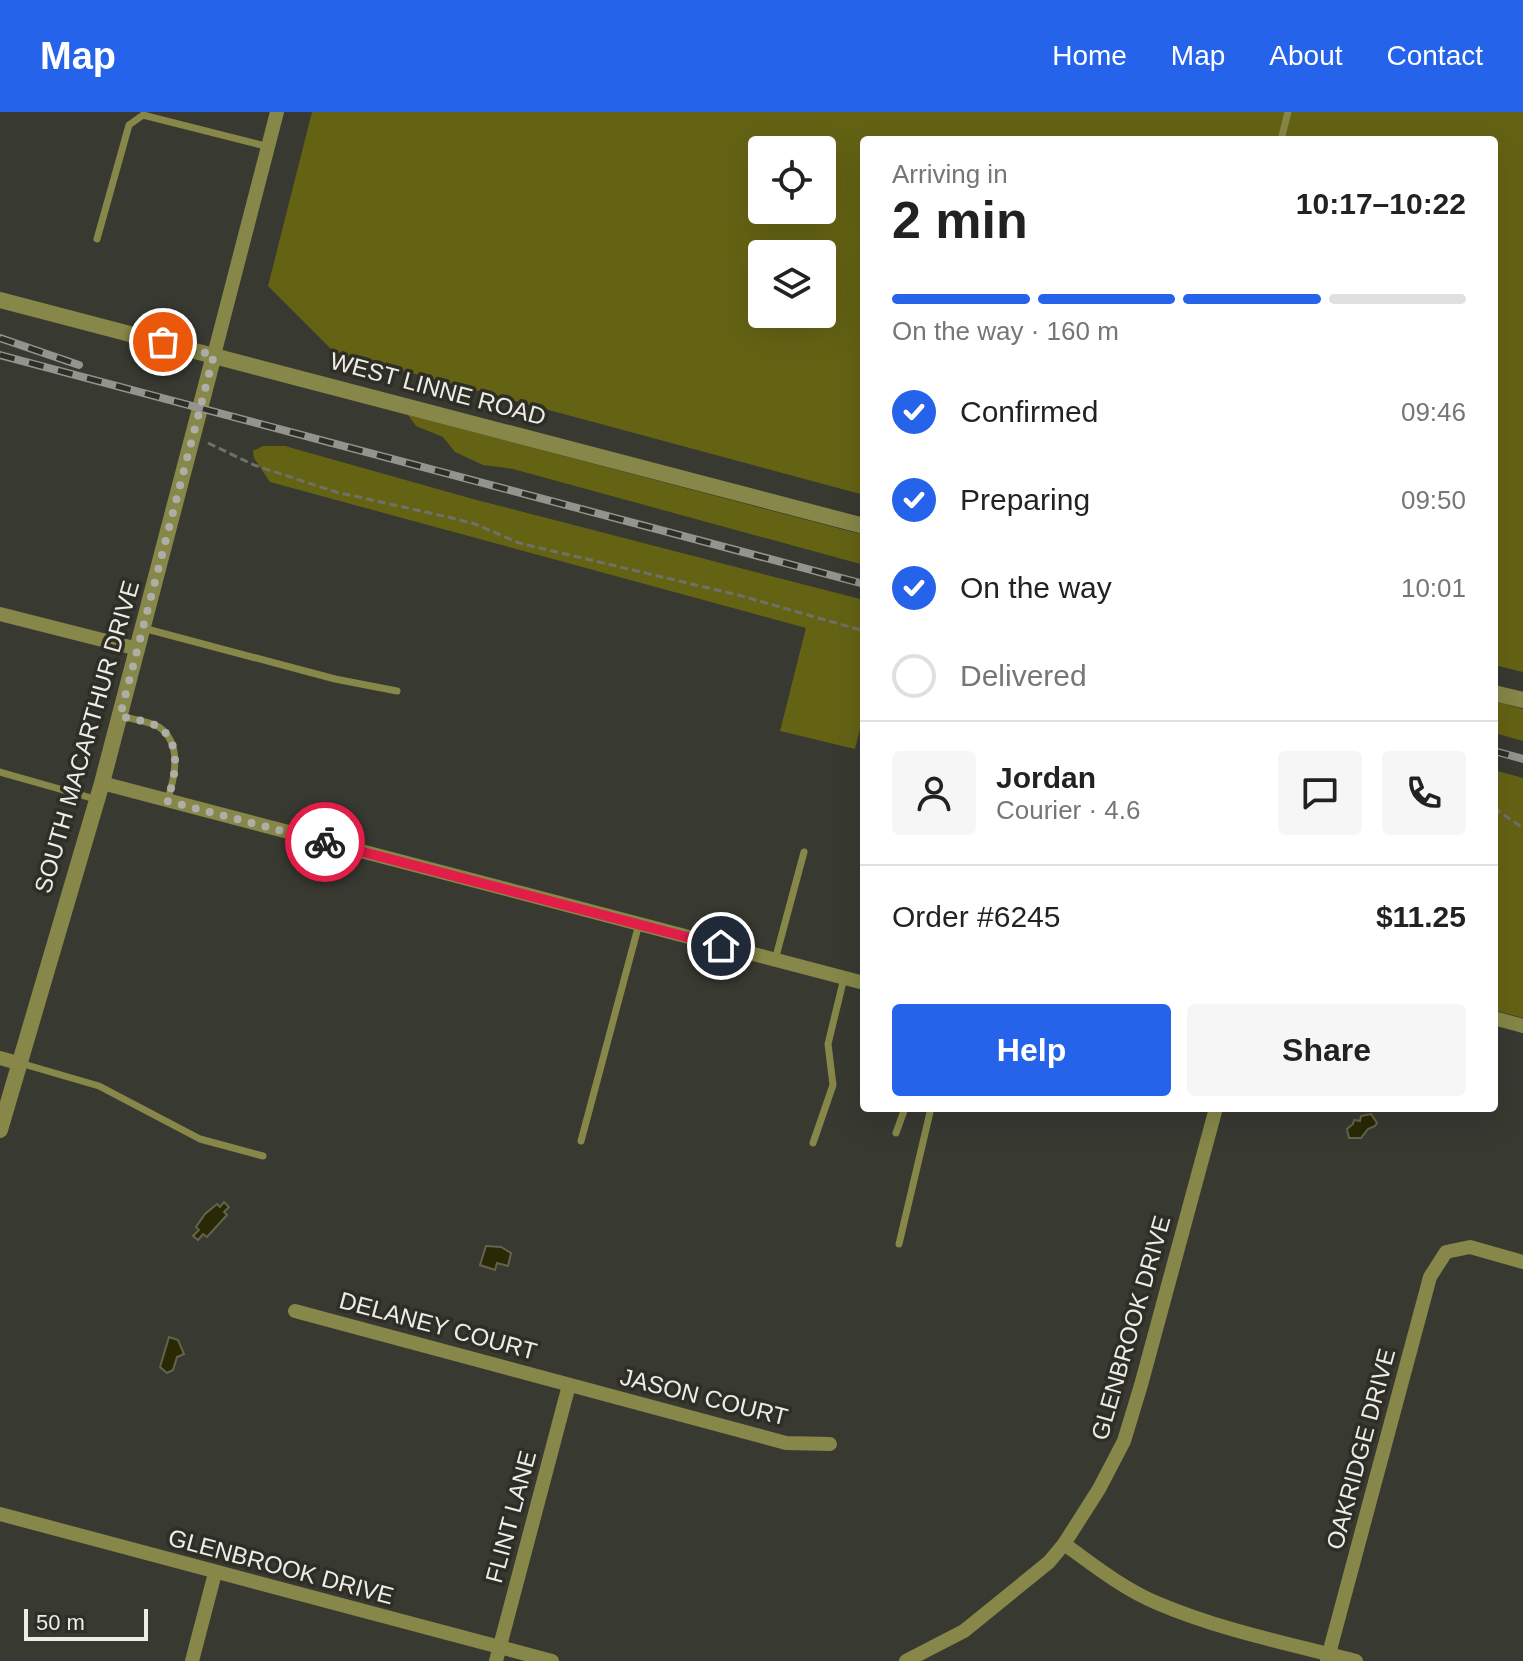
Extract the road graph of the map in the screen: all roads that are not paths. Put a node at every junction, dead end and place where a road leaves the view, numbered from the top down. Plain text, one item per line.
1 (277, 112) edge
2 (1288, 112) edge
3 (1282, 136) edge
4 (269, 147) junction
5 (97, 239) dead end
6 (0, 300) edge
7 (214, 355) junction
8 (860, 525) edge
9 (0, 614) edge
10 (143, 628) junction
11 (138, 649) junction
12 (397, 691) dead end
13 (1498, 694) edge
14 (1523, 700) edge
15 (120, 716) junction
16 (0, 772) edge
17 (100, 792) junction
18 (167, 801) junction
19 (804, 852) dead end
20 (639, 924) junction
21 (775, 960) junction
22 (844, 978) junction
23 (860, 982) edge
24 (1498, 1019) edge
25 (1523, 1026) edge
26 (0, 1058) edge
27 (18, 1063) junction
28 (904, 1112) edge
29 (930, 1112) edge
30 (1215, 1112) edge
31 (0, 1130) edge
32 (896, 1133) dead end
33 (581, 1141) dead end
34 (813, 1143) dead end
35 (263, 1156) dead end
36 (899, 1244) dead end
37 (1523, 1262) edge
38 (295, 1311) dead end
39 (569, 1385) junction
40 (830, 1444) dead end
41 (0, 1514) edge
42 (1064, 1544) junction
43 (215, 1573) junction
44 (498, 1654) edge
45 (1328, 1657) edge
46 (192, 1661) edge
47 (552, 1661) edge
48 (906, 1661) edge
49 (1356, 1661) edge

1 - 4 street
2 - 3 lane
4 - 5 lane
4 - 7 street
6 - 7 street, WEST LINNE ROAD
7 - 8 street, WEST LINNE ROAD
7 - 10 street, SOUTH MACARTHUR DRIVE
9 - 11 street
10 - 11 street, SOUTH MACARTHUR DRIVE
10 - 12 lane
11 - 15 street, SOUTH MACARTHUR DRIVE
13 - 14 street
15 - 17 street, SOUTH MACARTHUR DRIVE
15 - 18 lane
16 - 17 lane
17 - 18 street
17 - 27 street, SOUTH MACARTHUR DRIVE
18 - 20 street
19 - 21 lane
20 - 21 street
20 - 33 lane
21 - 22 street
22 - 23 street
22 - 34 lane
24 - 25 street
26 - 27 street
27 - 31 street, SOUTH MACARTHUR DRIVE
27 - 35 lane
28 - 32 lane
29 - 36 lane
30 - 42 street, GLENBROOK DRIVE
37 - 45 street, OAKRIDGE DRIVE
38 - 39 street, DELANEY COURT
39 - 40 street, JASON COURT
39 - 44 street, FLINT LANE
41 - 43 street, GLENBROOK DRIVE
42 - 45 street
42 - 48 street, GLENBROOK DRIVE
43 - 44 street, GLENBROOK DRIVE
43 - 46 street
44 - 47 street, GLENBROOK DRIVE
45 - 49 street

